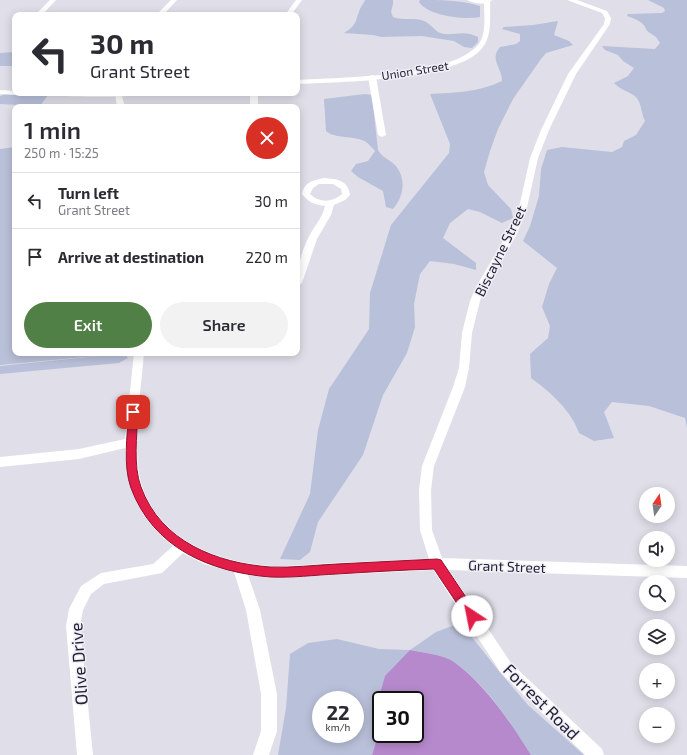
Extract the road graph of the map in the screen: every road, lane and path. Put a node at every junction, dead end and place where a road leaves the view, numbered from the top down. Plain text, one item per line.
1 (53, 0) edge
2 (174, 0) edge
3 (299, 0) edge
4 (470, 0) edge
5 (570, 0) edge
6 (488, 1) edge
7 (41, 12) edge
8 (162, 12) edge
9 (290, 12) edge
10 (372, 77) junction
11 (300, 82) edge
12 (0, 92) edge
13 (12, 93) edge
14 (382, 135) dead end
15 (330, 203) dead end
16 (300, 275) edge
17 (139, 356) edge
18 (131, 442) junction
19 (0, 462) edge
20 (182, 546) junction
21 (437, 564) junction
22 (239, 568) junction
23 (687, 572) edge
24 (84, 755) edge
25 (261, 755) edge
26 (596, 755) edge

1 - 7 street
2 - 8 street
3 - 9 street
4 - 6 street
5 - 21 street, Biscayne Street
6 - 10 street, Union Street
10 - 11 street, Union Street
10 - 14 street
12 - 13 street
15 - 16 street
17 - 18 street, Grant Street
18 - 19 street
18 - 20 street, Grant Street
20 - 22 street, Grant Street
20 - 24 street, Olive Drive
21 - 22 street, Grant Street
21 - 23 street, Grant Street
21 - 26 street, Forrest Road
22 - 25 street

